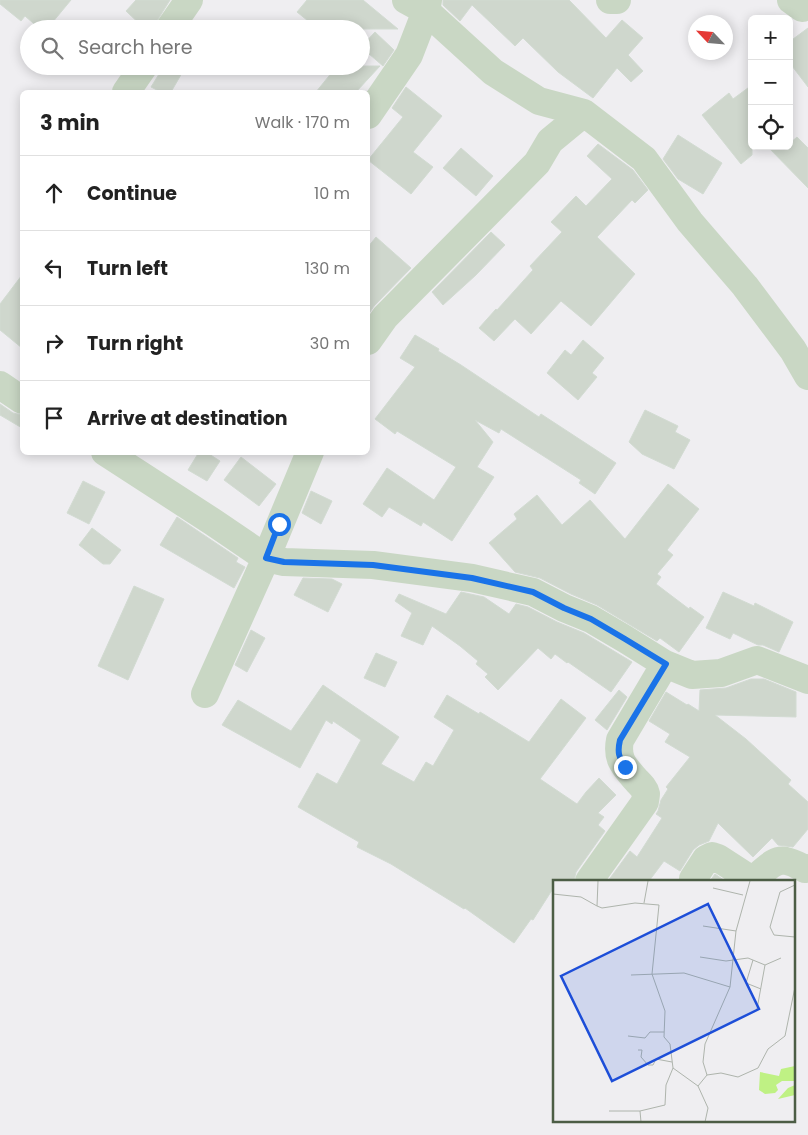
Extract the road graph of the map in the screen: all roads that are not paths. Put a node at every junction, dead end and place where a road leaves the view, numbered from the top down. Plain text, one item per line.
1 (189, 0) edge
2 (610, 0) edge
3 (617, 0) edge
4 (420, 4) edge
5 (175, 20) edge
6 (138, 75) edge
7 (127, 90) edge
8 (370, 112) edge
9 (584, 113) junction
10 (370, 339) edge
11 (808, 376) edge
12 (0, 385) edge
13 (20, 399) edge
14 (110, 455) edge
15 (309, 455) edge
16 (266, 558) junction
17 (666, 664) junction
18 (808, 680) edge
19 (205, 694) dead end
20 (808, 868) edge
21 (693, 879) dead end
22 (590, 880) edge

1 - 5 street
2 - 3 street
4 - 8 street
4 - 9 street
6 - 7 street
9 - 10 street
9 - 11 street
12 - 13 street
14 - 16 street
15 - 16 street
16 - 17 street
16 - 19 street
17 - 18 street
17 - 22 street
20 - 21 street

